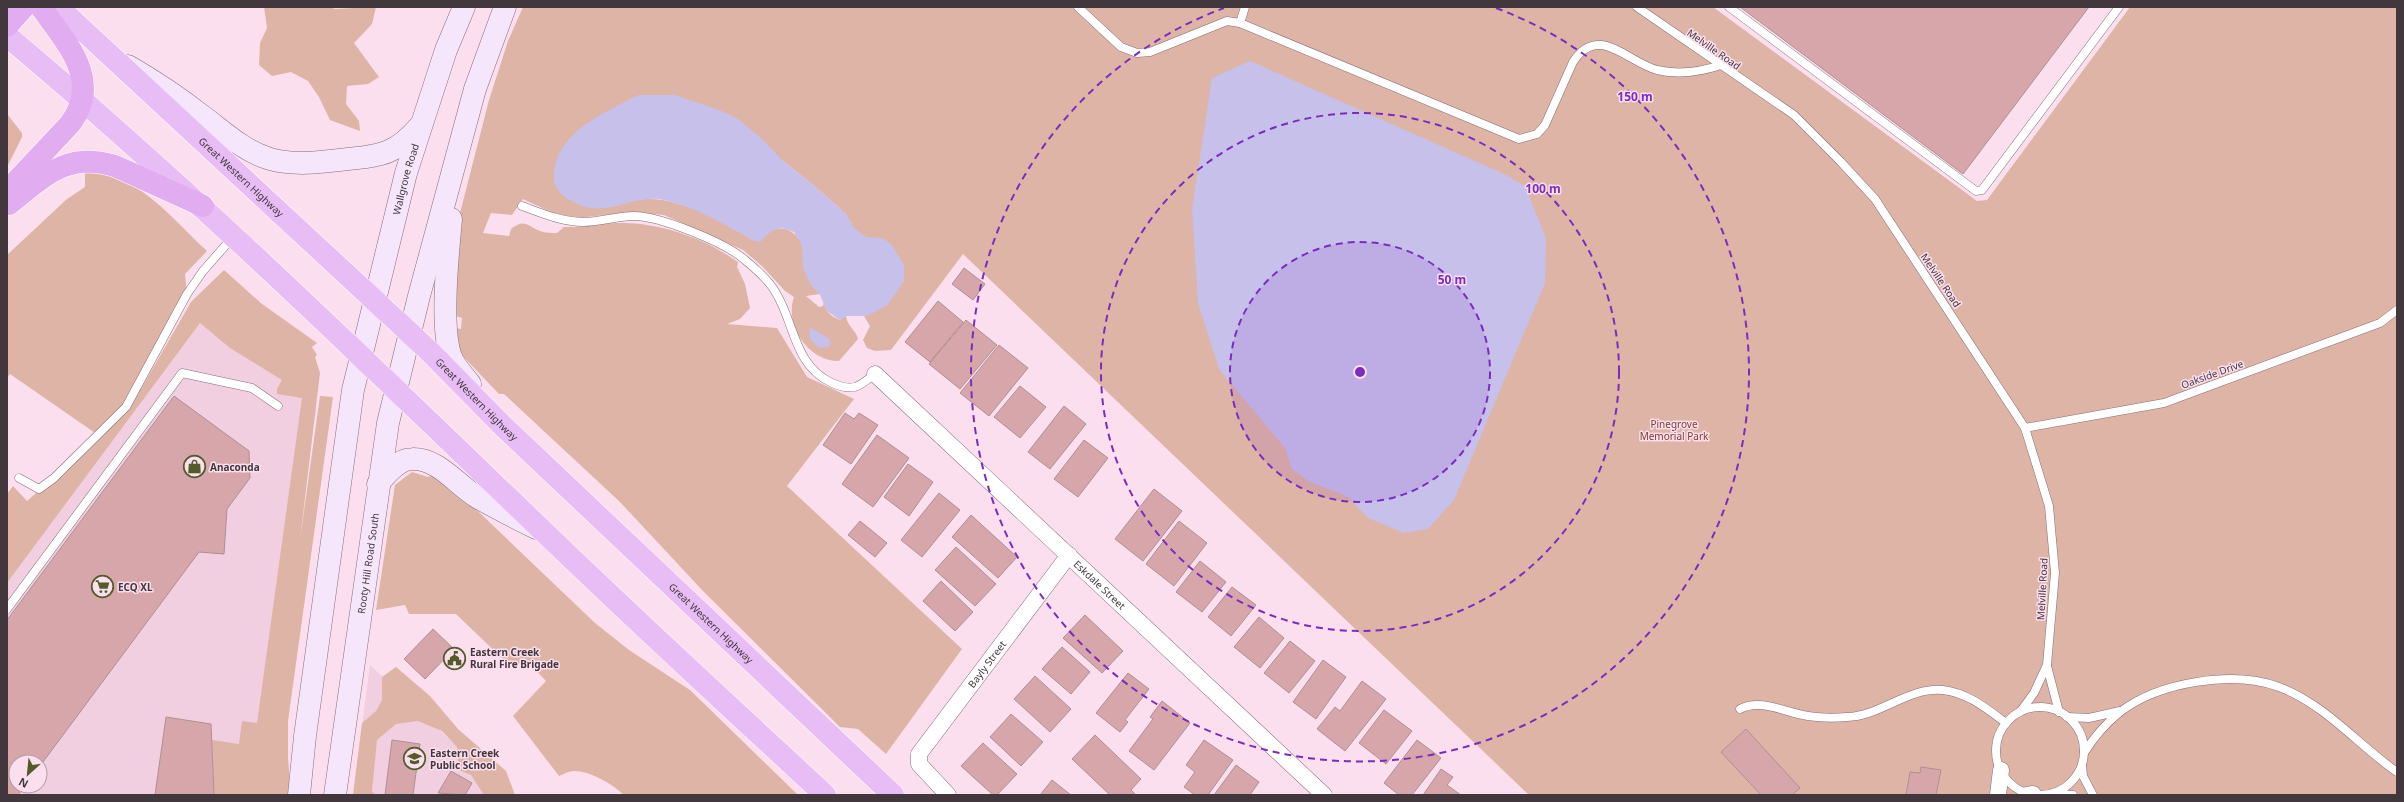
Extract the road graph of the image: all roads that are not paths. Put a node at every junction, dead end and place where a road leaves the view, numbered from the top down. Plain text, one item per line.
1 (24, 7) edge
2 (41, 7) edge
3 (58, 7) edge
4 (464, 7) edge
5 (505, 7) edge
6 (1078, 7) edge
7 (1245, 7) edge
8 (1636, 7) edge
9 (1729, 7) edge
10 (2119, 7) edge
11 (1240, 23) junction
12 (7, 26) edge
13 (7, 36) edge
14 (115, 58) junction
15 (1721, 65) junction
16 (82, 98) junction
17 (422, 123) junction
18 (453, 174) junction
19 (7, 191) edge
20 (7, 206) edge
21 (202, 206) junction
22 (522, 206) dead end
23 (234, 236) junction
24 (374, 300) junction
25 (2397, 310) edge
26 (410, 332) junction
27 (361, 356) junction
28 (875, 374) joint
29 (396, 390) junction
30 (278, 406) dead end
31 (504, 427) junction
32 (2025, 428) junction
33 (19, 478) dead end
34 (378, 484) junction
35 (545, 533) junction
36 (1068, 555) junction
37 (7, 609) edge
38 (2047, 665) junction
39 (1740, 709) dead end
40 (2121, 711) junction
41 (2020, 712) junction
42 (2059, 712) junction
43 (2067, 717) junction
44 (2006, 723) junction
45 (2084, 753) junction
46 (2082, 764) junction
47 (2001, 770) junction
48 (2397, 772) edge
49 (2036, 794) edge
50 (300, 795) edge
51 (335, 795) edge
52 (825, 795) edge
53 (893, 795) edge
54 (948, 795) edge
55 (1324, 795) edge
56 (1998, 795) edge
57 (2073, 795) edge
58 (2093, 795) edge

1 - 12 highway
2 - 16 highway
3 - 14 highway, Great Western Highway
4 - 17 main road, Wallgrove Road
5 - 18 main road
6 - 11 lane
7 - 11 lane
8 - 15 lane, Melville Road
9 - 10 lane
11 - 15 lane
13 - 16 highway
14 - 17 main road
14 - 24 highway, Great Western Highway
15 - 32 lane, Melville Road
16 - 19 highway
16 - 21 highway
17 - 24 main road, Wallgrove Road
18 - 26 main road
18 - 31 main road
20 - 21 highway
21 - 23 highway
22 - 28 lane
23 - 27 highway
23 - 33 lane
24 - 26 highway, Great Western Highway
24 - 27 main road, Wallgrove Road
25 - 32 lane, Oakside Drive
26 - 29 main road, Rooty Hill Road South
26 - 31 highway, Great Western Highway
27 - 29 highway
27 - 50 main road
28 - 36 street, Eskdale Street
29 - 34 main road, Rooty Hill Road South
29 - 35 highway
30 - 37 lane
31 - 53 highway, Great Western Highway
32 - 38 lane, Melville Road
34 - 35 main road
34 - 51 main road, Rooty Hill Road South
35 - 52 highway
36 - 54 street, Bayly Street
36 - 55 street, Eskdale Street
38 - 41 lane
38 - 42 lane
39 - 44 lane
40 - 43 lane
40 - 45 lane
40 - 48 lane
41 - 42 lane
41 - 44 lane
42 - 43 lane
43 - 45 lane
44 - 47 lane
45 - 46 lane
46 - 49 lane
46 - 58 lane
47 - 49 lane
47 - 56 street
49 - 57 lane

